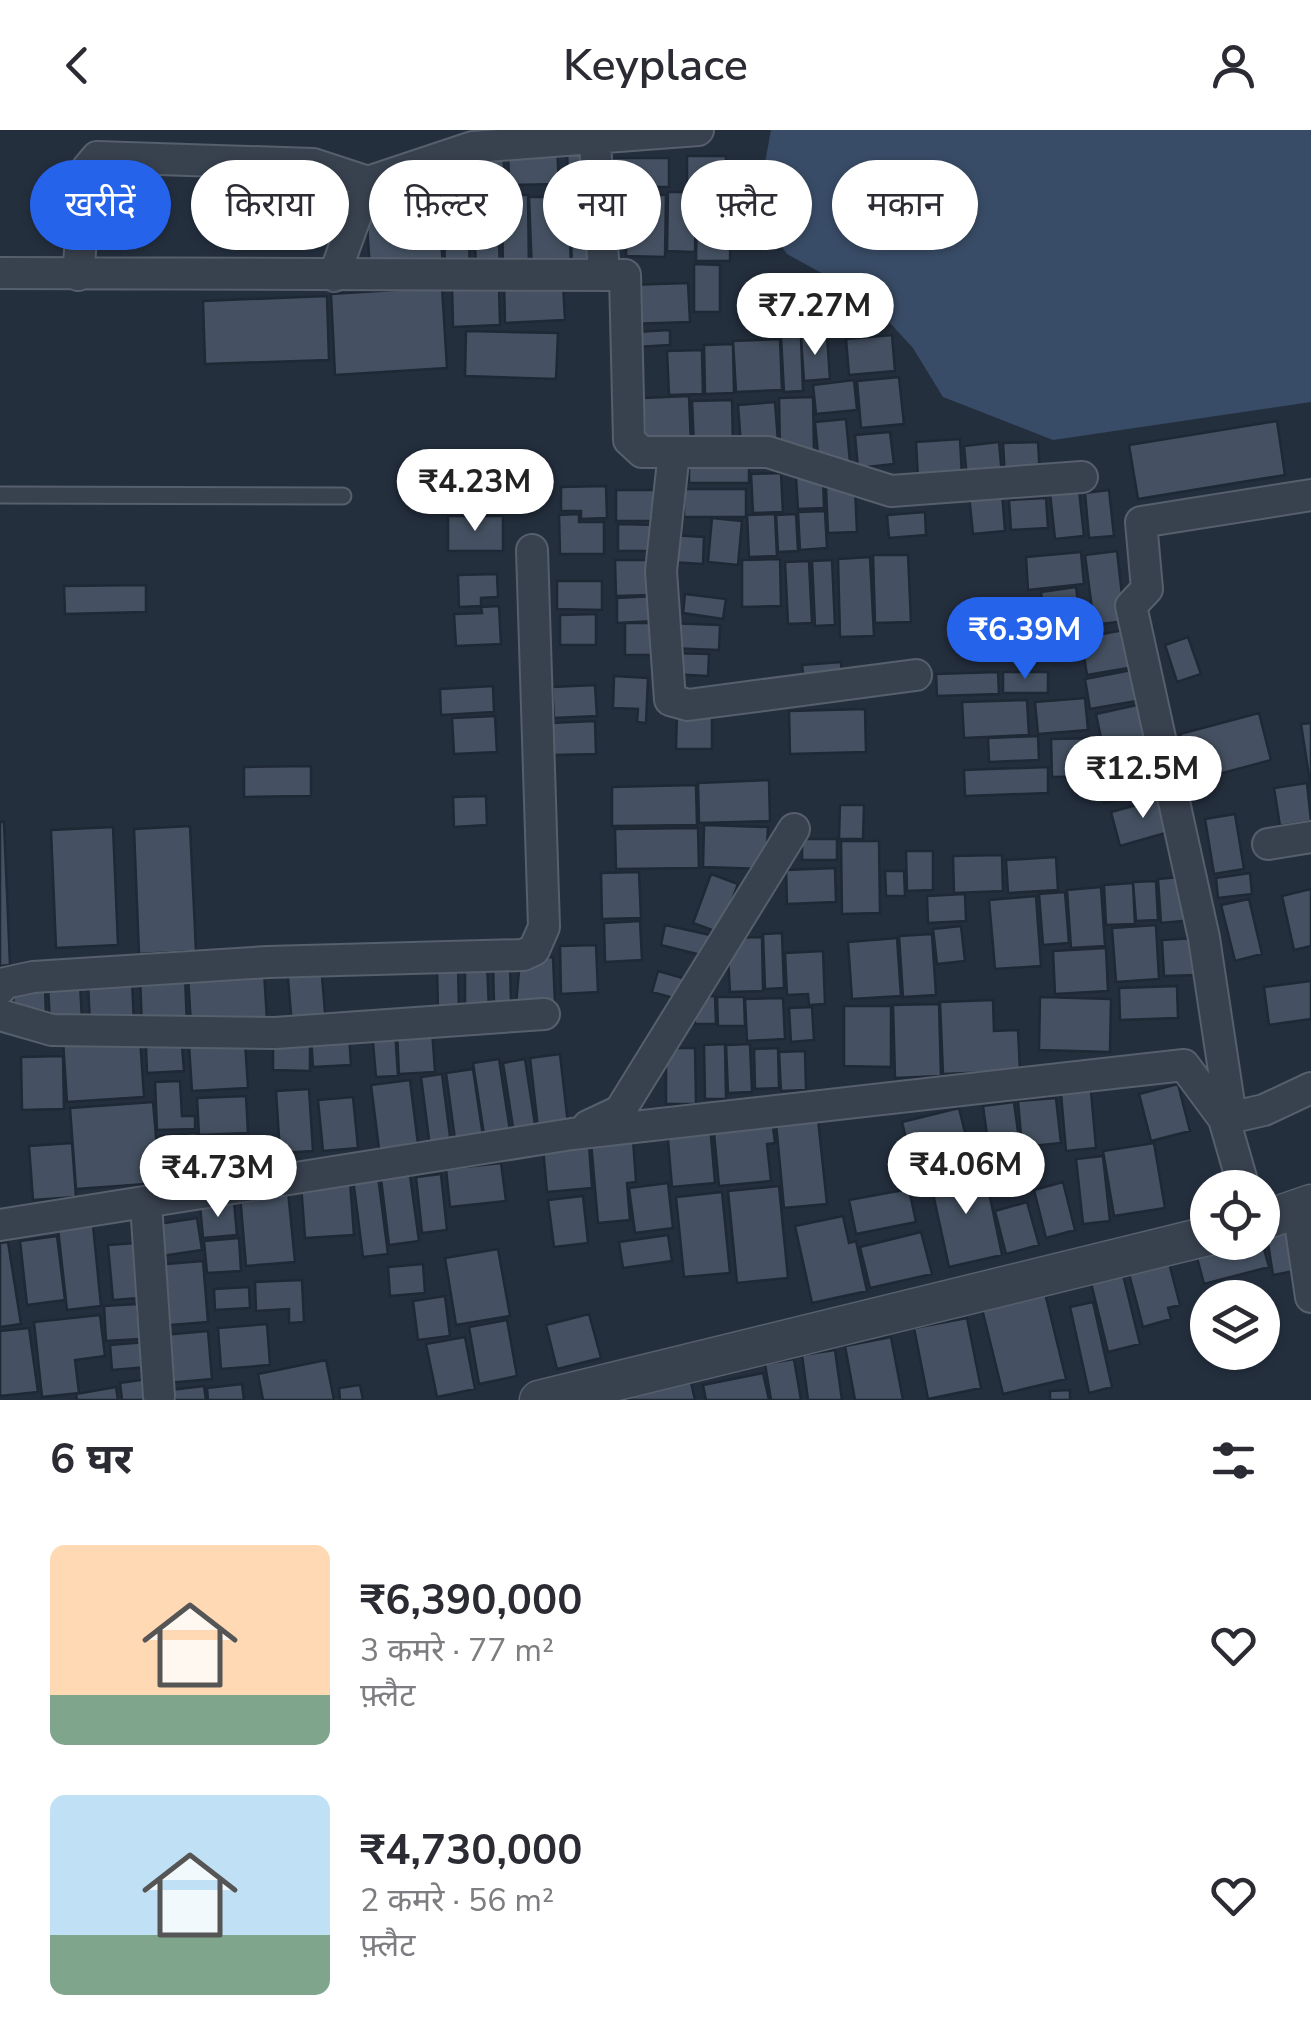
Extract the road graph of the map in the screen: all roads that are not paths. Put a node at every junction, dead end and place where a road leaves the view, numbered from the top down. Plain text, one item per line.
1 (698, 130) edge
2 (595, 135) edge
3 (368, 182) junction
4 (0, 274) edge
5 (78, 274) junction
6 (604, 274) junction
7 (334, 276) junction
8 (674, 452) junction
9 (1082, 478) dead end
10 (0, 495) edge
11 (1311, 495) edge
12 (343, 496) dead end
13 (532, 550) dead end
14 (916, 675) dead end
15 (794, 828) dead end
16 (1311, 836) edge
17 (1268, 844) dead end
18 (0, 989) edge
19 (544, 1014) dead end
20 (0, 1015) edge
21 (1311, 1088) edge
22 (1239, 1116) junction
23 (572, 1134) junction
24 (1243, 1170) edge
25 (146, 1204) junction
26 (1290, 1211) edge
27 (0, 1224) edge
28 (1190, 1240) edge
29 (1311, 1297) edge
30 (158, 1396) dead end
31 (539, 1400) edge

1 - 2 street
2 - 3 street
2 - 6 street
3 - 5 street
3 - 7 street
4 - 5 street
5 - 7 street
6 - 7 street
6 - 8 street
8 - 9 street
8 - 14 street
10 - 12 lane
11 - 22 street
13 - 18 street
15 - 23 street
16 - 17 street
19 - 20 street
21 - 22 street
22 - 23 street
22 - 24 street
23 - 25 street
25 - 27 street
25 - 30 street
26 - 29 street
28 - 31 street

